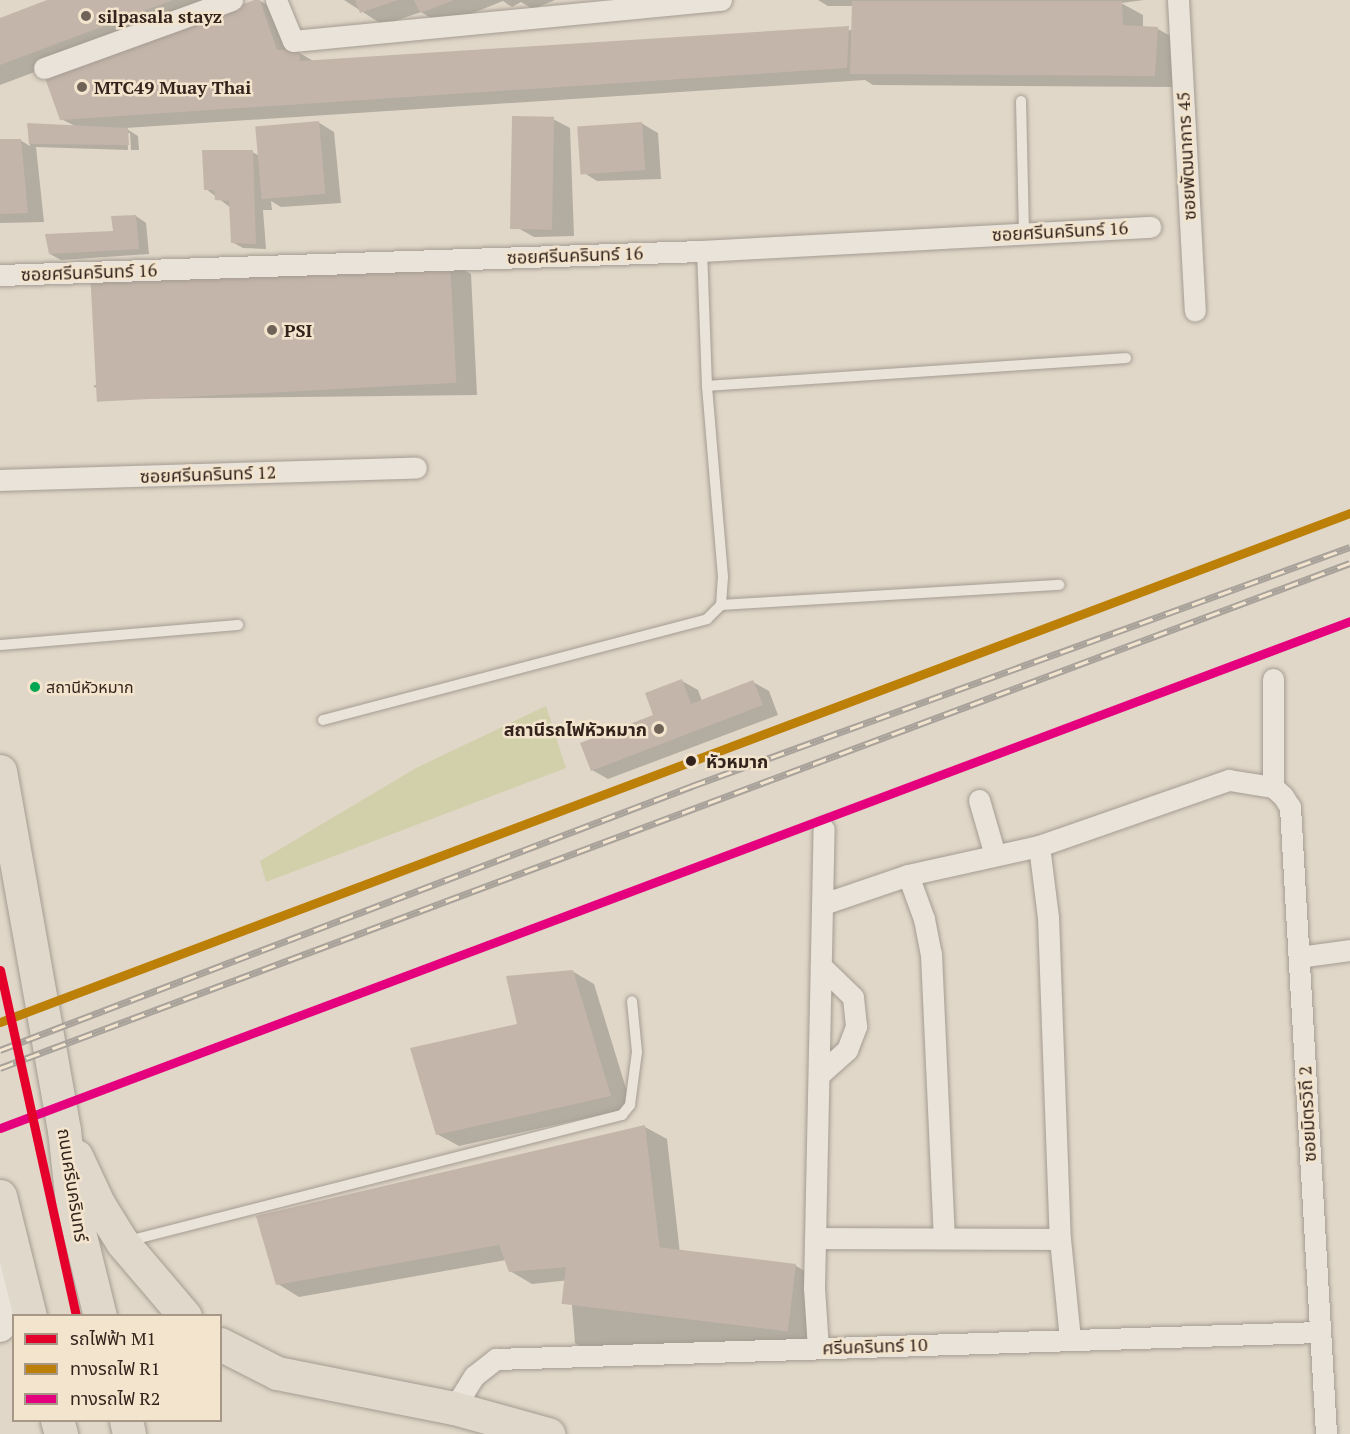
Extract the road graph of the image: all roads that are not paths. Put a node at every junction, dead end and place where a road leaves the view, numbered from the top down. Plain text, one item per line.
1 (232, 0) edge
2 (276, 0) edge
3 (721, 0) edge
4 (1178, 0) edge
5 (44, 68) dead end
6 (1021, 101) dead end
7 (1150, 226) dead end
8 (1024, 231) junction
9 (702, 251) junction
10 (0, 275) edge
11 (1195, 312) dead end
12 (1126, 358) dead end
13 (707, 386) junction
14 (416, 468) dead end
15 (0, 480) edge
16 (1059, 585) dead end
17 (721, 605) junction
18 (238, 625) dead end
19 (0, 645) edge
20 (1273, 679) dead end
21 (323, 720) dead end
22 (0, 771) edge
23 (1278, 791) junction
24 (979, 800) dead end
25 (824, 829) dead end
26 (1039, 846) junction
27 (995, 855) junction
28 (908, 875) junction
29 (0, 894) edge
30 (823, 903) junction
31 (1350, 950) edge
32 (1299, 957) junction
33 (821, 966) junction
34 (632, 1001) dead end
35 (819, 1075) junction
36 (64, 1130) junction
37 (0, 1196) edge
38 (72, 1203) junction
39 (944, 1237) junction
40 (815, 1238) junction
41 (1060, 1239) junction
42 (122, 1242) junction
43 (0, 1261) edge
44 (30, 1314) edge
45 (100, 1314) edge
46 (183, 1314) edge
47 (0, 1327) edge
48 (1320, 1332) junction
49 (1070, 1340) junction
50 (222, 1345) edge
51 (818, 1348) junction
52 (454, 1408) junction
53 (548, 1434) edge
54 (1326, 1434) edge

1 - 5 street
2 - 3 street
4 - 11 street, ซอยพัฒนาการ 45
6 - 8 lane
7 - 8 street, ซอยศรีนครินทร์ 16
8 - 9 street, ซอยศรีนครินทร์ 16
9 - 10 street, ซอยศรีนครินทร์ 16
9 - 13 lane
12 - 13 lane
13 - 17 lane
14 - 15 street, ซอยศรีนครินทร์ 12
16 - 17 lane
17 - 21 lane
18 - 19 lane
20 - 23 street, ซอยมิตรวิถี 2
22 - 36 main road, ถนนศรีนครินทร์
23 - 26 street
23 - 32 street, ซอยมิตรวิถี 2
24 - 27 street
25 - 30 street
26 - 27 street
26 - 41 street
27 - 28 street
28 - 30 street
28 - 39 street
29 - 38 main road
30 - 33 street
31 - 32 street
32 - 48 street, ซอยมิตรวิถี 2
33 - 35 street
33 - 35 street
34 - 42 lane
35 - 40 street
36 - 38 main road, ถนนศรีนครินทร์
36 - 42 main road
37 - 44 main road
38 - 45 main road, ถนนศรีนครินทร์
39 - 40 street
39 - 41 street
40 - 51 street
41 - 49 street
42 - 46 main road
43 - 47 main road
48 - 49 street, ศรีนครินทร์ 10
48 - 54 street, ซอยมิตรวิถี 2
49 - 51 street, ศรีนครินทร์ 10
50 - 52 main road
51 - 52 street, ศรีนครินทร์ 10
52 - 53 main road

